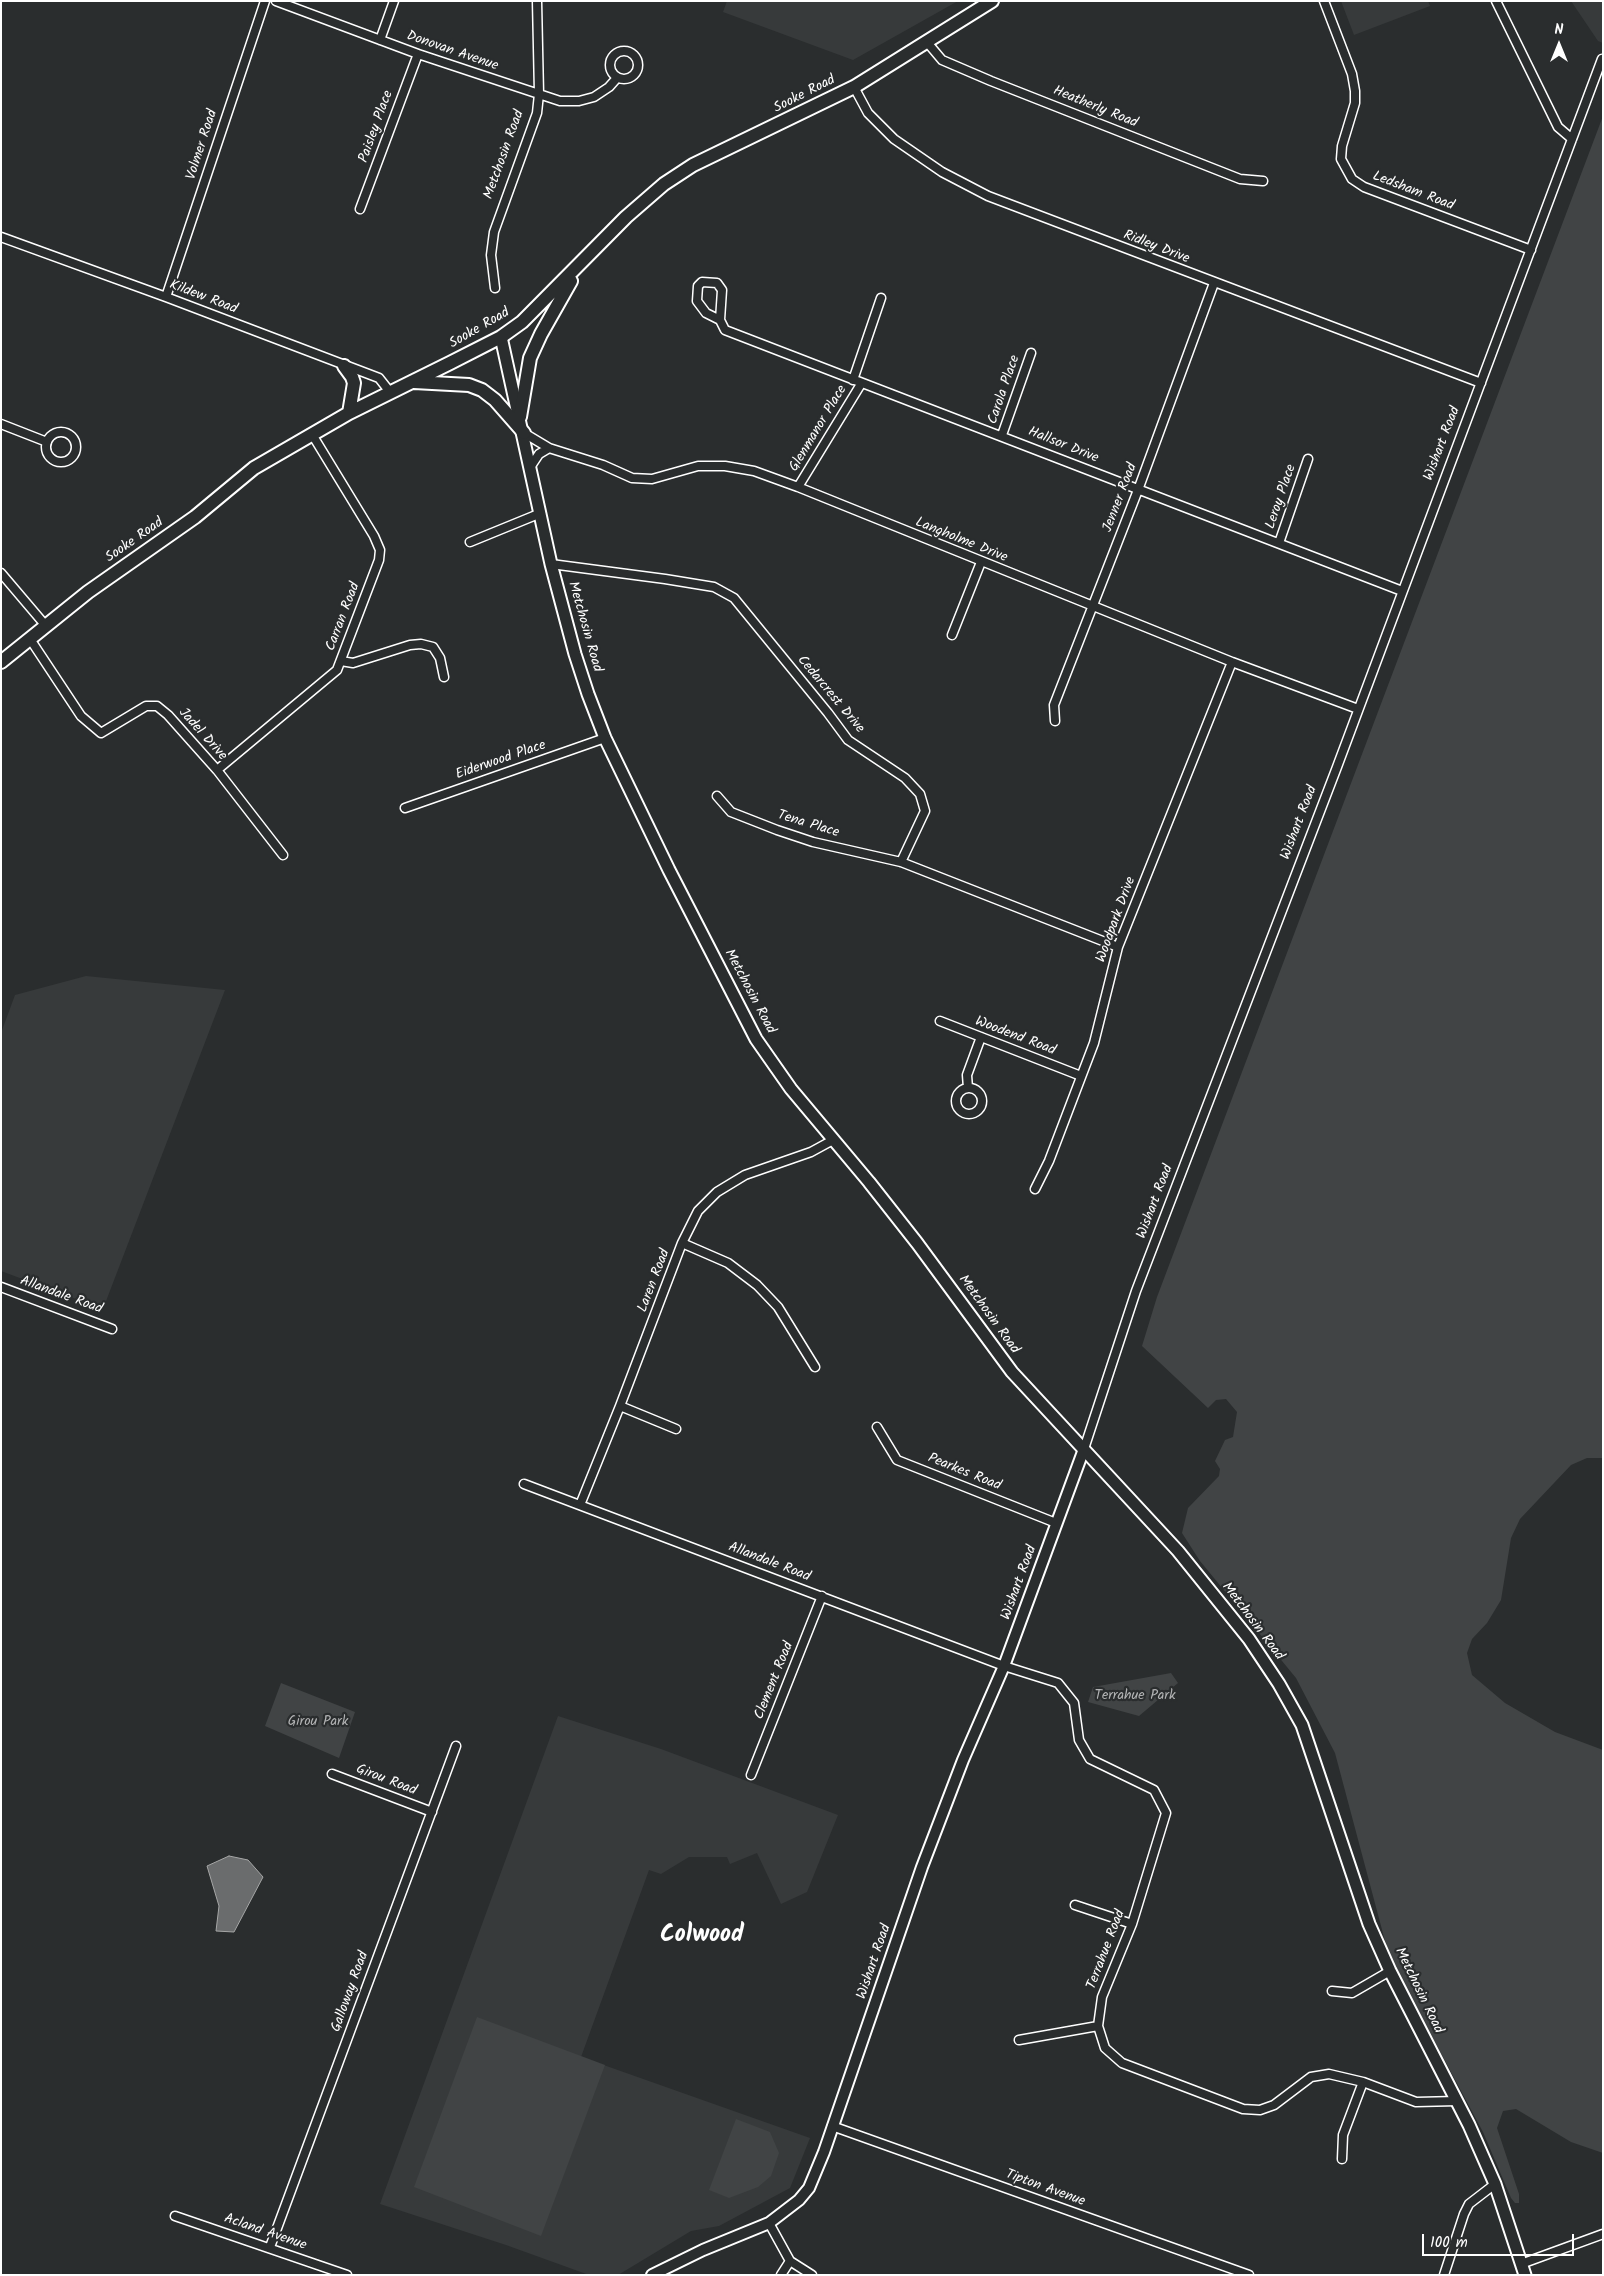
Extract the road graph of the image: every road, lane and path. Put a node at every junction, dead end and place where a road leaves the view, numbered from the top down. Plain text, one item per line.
1 (265, 1) edge
2 (276, 1) edge
3 (394, 1) edge
4 (537, 1) edge
5 (992, 1) edge
6 (1324, 1) edge
7 (1496, 1) edge
8 (980, 6) edge
9 (380, 40) junction
10 (926, 41) junction
11 (418, 54) junction
12 (1602, 59) edge
13 (617, 78) dead end
14 (854, 87) junction
15 (539, 94) junction
16 (1572, 139) junction
17 (1263, 181) dead end
18 (360, 210) dead end
19 (1, 238) edge
20 (1531, 250) junction
21 (581, 262) junction
22 (1214, 283) junction
23 (495, 288) dead end
24 (166, 297) junction
25 (881, 298) dead end
26 (720, 320) junction
27 (501, 337) junction
28 (1031, 353) dead end
29 (344, 366) junction
30 (853, 380) junction
31 (412, 382) junction
32 (1481, 383) junction
33 (861, 384) junction
34 (390, 392) junction
35 (349, 413) junction
36 (520, 417) junction
37 (1, 424) edge
38 (524, 434) junction
39 (313, 436) junction
40 (1002, 436) junction
41 (47, 442) junction
42 (549, 448) junction
43 (1308, 459) dead end
44 (530, 466) junction
45 (798, 487) junction
46 (1138, 490) junction
47 (541, 513) junction
48 (470, 542) dead end
49 (1279, 543) junction
50 (981, 562) junction
51 (551, 564) junction
52 (1, 573) edge
53 (1402, 591) junction
54 (1092, 607) junction
55 (46, 626) junction
56 (952, 635) dead end
57 (30, 639) junction
58 (1, 662) edge
59 (341, 662) junction
60 (1232, 662) junction
61 (444, 677) dead end
62 (1358, 709) junction
63 (1056, 721) dead end
64 (605, 738) junction
65 (217, 770) junction
66 (717, 796) dead end
67 (405, 808) dead end
68 (283, 854) dead end
69 (901, 862) junction
70 (1118, 947) junction
71 (940, 1021) dead end
72 (981, 1037) junction
73 (1081, 1076) junction
74 (968, 1088) dead end
75 (833, 1140) junction
76 (1035, 1189) dead end
77 (682, 1243) junction
78 (1, 1287) edge
79 (112, 1329) dead end
80 (814, 1367) dead end
81 (620, 1406) junction
82 (877, 1427) dead end
83 (676, 1428) dead end
84 (1084, 1449) junction
85 (524, 1484) dead end
86 (580, 1505) junction
87 (1056, 1523) junction
88 (822, 1596) junction
89 (1004, 1666) junction
90 (456, 1746) dead end
91 (332, 1774) dead end
92 (751, 1775) dead end
93 (432, 1812) junction
94 (1075, 1905) dead end
95 (1132, 1924) junction
96 (1390, 1971) junction
97 (1332, 1990) dead end
98 (1098, 2026) junction
99 (1019, 2040) dead end
100 (1363, 2082) junction
101 (1457, 2101) junction
102 (832, 2126) junction
103 (1342, 2159) dead end
104 (1495, 2184) junction
105 (176, 2216) dead end
106 (769, 2222) junction
107 (1603, 2234) edge
108 (270, 2247) junction
109 (790, 2261) junction
110 (1523, 2270) edge
111 (347, 2275) edge
112 (652, 2275) edge
113 (781, 2275) edge
114 (812, 2275) edge
115 (1250, 2275) edge
116 (1444, 2275) edge

1 - 24 street, Volmer Road
2 - 9 street, Donovan Avenue
3 - 9 street
4 - 15 street, Metchosin Road
5 - 8 main road, Sooke Road
6 - 20 street, Ledsham Road
7 - 16 street
8 - 10 main road, Sooke Road
9 - 11 street, Donovan Avenue
10 - 14 main road, Sooke Road
10 - 17 street, Heatherly Road
11 - 15 street, Donovan Avenue
11 - 18 street, Paisley Place
12 - 16 street, Wishart Road
13 - 15 street, Donovan Avenue
14 - 21 main road, Sooke Road
14 - 22 street, Ridley Drive
15 - 23 street, Metchosin Road
16 - 20 street, Wishart Road
19 - 24 street, Kildew Road
20 - 32 street, Wishart Road
21 - 27 main road, Sooke Road
21 - 36 main road
22 - 32 street, Ridley Drive
22 - 46 street, Jenner Road
24 - 29 street, Kildew Road
25 - 30 street, Glenmanor Place
26 - 26 street, Hallsor Drive
26 - 30 street, Hallsor Drive
27 - 31 main road, Sooke Road
27 - 36 main road, Metchosin Road
28 - 40 street, Carola Place
29 - 34 street, Kildew Road
29 - 35 main road
30 - 33 street, Hallsor Drive
31 - 34 main road, Sooke Road
31 - 38 main road
32 - 53 street, Wishart Road
33 - 40 street, Hallsor Drive
33 - 45 street, Glenmanor Place
34 - 35 main road, Sooke Road
35 - 39 main road, Sooke Road
36 - 38 main road, Metchosin Road
37 - 41 street
38 - 42 street, Langholme Drive
38 - 44 main road, Metchosin Road
39 - 55 main road, Sooke Road
39 - 59 street, Carran Road
40 - 46 street, Hallsor Drive
41 - 41 street
42 - 44 street
42 - 45 street, Langholme Drive
43 - 49 street, Leroy Place
44 - 47 main road, Metchosin Road
45 - 50 street, Langholme Drive
46 - 49 street, Hallsor Drive
46 - 54 street, Jenner Road
47 - 48 street
47 - 51 main road, Metchosin Road
49 - 53 street, Hallsor Drive
50 - 54 street, Langholme Drive
50 - 56 street
51 - 64 main road, Metchosin Road
51 - 69 street, Cedarcrest Drive
52 - 55 street
53 - 62 street, Wishart Road
54 - 60 street, Langholme Drive
54 - 63 street, Jenner Road
55 - 57 main road, Sooke Road
57 - 58 main road, Sooke Road
57 - 65 street, Jadel Drive
59 - 61 street
59 - 65 street, Carran Road
60 - 62 street, Langholme Drive
60 - 70 street, Woodpark Drive
62 - 84 street, Wishart Road
64 - 67 street, Eiderwood Place
64 - 75 main road, Metchosin Road
65 - 68 street, Jadel Drive
66 - 69 street, Tena Place
69 - 70 street
70 - 73 street, Woodpark Drive
71 - 72 street, Woodend Road
72 - 73 street, Woodend Road
72 - 74 street
73 - 76 street, Woodpark Drive
75 - 77 street, Laren Road
75 - 84 main road, Metchosin Road
77 - 80 street
77 - 81 street, Laren Road
78 - 79 street, Allandale Road
81 - 83 street
81 - 86 street, Laren Road
82 - 87 street, Pearkes Road
84 - 87 street, Wishart Road
84 - 96 main road, Metchosin Road
85 - 86 street, Allandale Road
86 - 88 street, Allandale Road
87 - 89 street, Wishart Road
88 - 89 street, Allandale Road
88 - 92 street, Clement Road
89 - 95 street, Terrahue Road
89 - 102 street, Wishart Road
90 - 93 street, Galloway Road
91 - 93 street, Girou Road
93 - 108 street, Galloway Road
94 - 95 street
95 - 98 street, Terrahue Road
96 - 97 street
96 - 101 main road, Metchosin Road
98 - 99 street
98 - 100 street, Terrahue Road
100 - 101 street, Terrahue Road
100 - 103 street
101 - 104 main road, Metchosin Road
102 - 106 street, Wishart Road
102 - 115 street, Tipton Avenue
104 - 110 main road, Metchosin Road
104 - 116 street
105 - 108 street, Acland Avenue
106 - 109 street
106 - 112 street, Wishart Road
107 - 110 street
108 - 111 street, Acland Avenue
109 - 113 street
109 - 114 street

